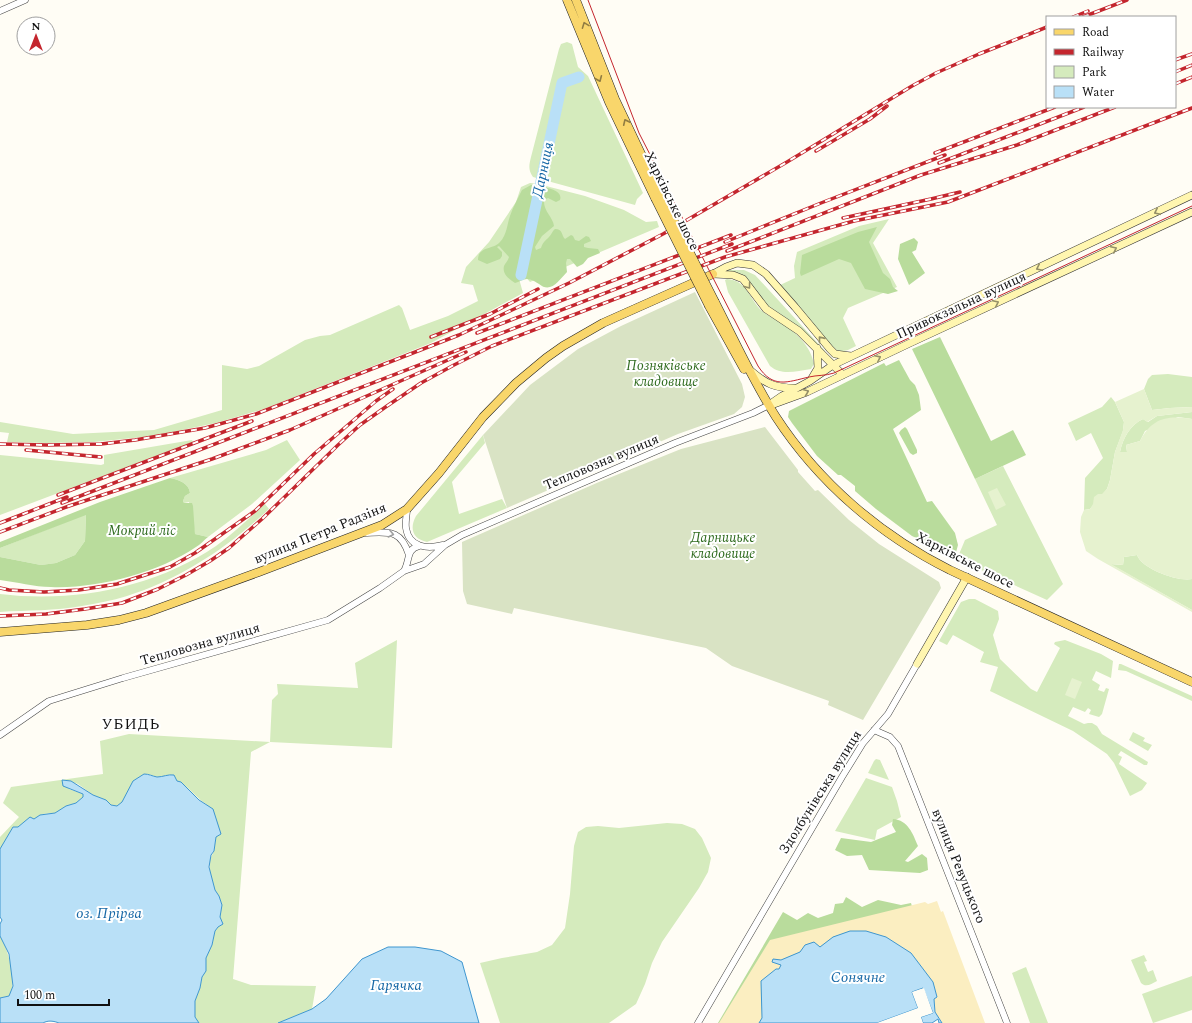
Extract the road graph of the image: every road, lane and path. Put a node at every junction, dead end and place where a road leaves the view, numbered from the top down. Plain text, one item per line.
1 (25, 0) edge
2 (566, 0) edge
3 (576, 0) edge
4 (0, 11) edge
5 (1192, 195) edge
6 (658, 197) junction
7 (1192, 212) edge
8 (713, 274) junction
9 (712, 304) junction
10 (817, 348) junction
11 (853, 356) junction
12 (833, 365) junction
13 (750, 371) junction
14 (843, 375) junction
15 (810, 381) junction
16 (796, 388) junction
17 (769, 405) junction
18 (407, 509) junction
19 (362, 533) junction
20 (445, 545) junction
21 (420, 546) junction
22 (409, 556) junction
23 (428, 560) junction
24 (421, 566) junction
25 (404, 571) junction
26 (967, 577) junction
27 (0, 632) edge
28 (917, 664) joint
29 (1192, 682) edge
30 (874, 730) junction
31 (0, 735) edge
32 (698, 1023) edge
33 (1007, 1023) edge

1 - 4 street
2 -> 6 main road, Харківське шосе
6 -> 3 main road, Харківське шосе
5 -> 11 main road, Привокзальна вулиця
6 - 9 main road, Харківське шосе, bridge
14 -> 7 main road, Привокзальна вулиця
8 -> 10 main road, вулиця Петра Радзіня
11 -> 8 main road, вулиця Петра Радзіня
8 - 18 main road, вулиця Петра Радзіня
9 - 13 main road, Харківське шосе
9 - 17 main road, Харківське шосе
10 - 12 main road, вулиця Петра Радзіня
10 - 15 main road
11 - 12 main road, Привокзальна вулиця
12 - 14 main road, вулиця Петра Радзіня
12 - 15 main road, Привокзальна вулиця
13 - 16 main road
13 - 17 main road, Харківське шосе
17 -> 14 main road, Привокзальна вулиця
15 - 16 main road, Привокзальна вулиця
16 - 17 main road, Привокзальна вулиця
17 - 20 street, Тепловозна вулиця
17 - 26 main road, Харківське шосе
18 - 19 main road, вулиця Петра Радзіня
18 - 21 street
19 -> 22 street
19 - 27 main road, вулиця Петра Радзіня
20 - 21 street, Тепловозна вулиця
20 - 23 street, Тепловозна вулиця
21 - 22 street
21 - 23 street
22 - 24 street
22 - 25 street
23 - 24 street
24 - 25 street, Тепловозна вулиця
25 - 31 street, Тепловозна вулиця
26 - 28 main road, Здолбунівська вулиця
26 - 29 main road, Харківське шосе
28 - 30 street, Здолбунівська вулиця
30 - 32 street, Здолбунівська вулиця
30 - 33 street, вулиця Ревуцького

